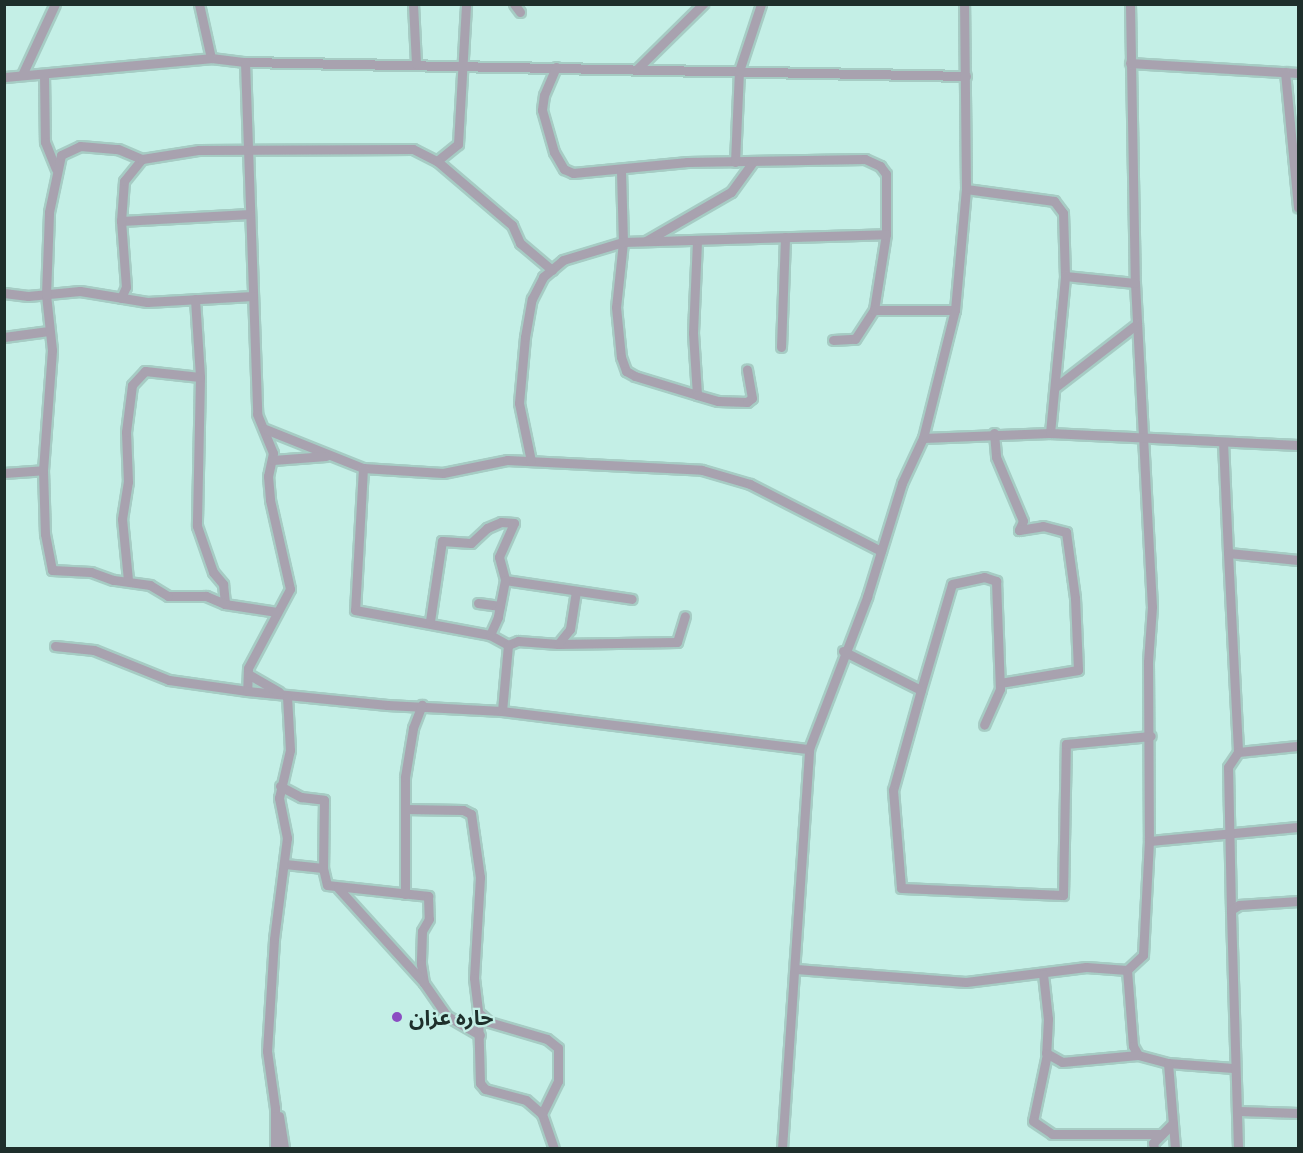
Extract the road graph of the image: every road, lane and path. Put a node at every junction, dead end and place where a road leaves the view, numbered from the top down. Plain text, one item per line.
1 (55, 4) edge
2 (199, 4) edge
3 (413, 4) edge
4 (466, 4) edge
5 (703, 4) edge
6 (761, 4) edge
7 (964, 4) edge
8 (1130, 4) edge
9 (211, 58) junction
10 (245, 62) junction
11 (1130, 63) junction
12 (416, 64) junction
13 (464, 65) junction
14 (556, 67) junction
15 (637, 69) junction
16 (739, 71) junction
17 (1285, 72) junction
18 (1299, 73) edge
19 (44, 74) junction
20 (22, 75) junction
21 (966, 76) junction
22 (4, 77) edge
23 (1295, 132) edge
24 (248, 150) junction
25 (142, 159) junction
26 (437, 161) junction
27 (735, 162) junction
28 (753, 162) junction
29 (56, 169) junction
30 (621, 171) junction
31 (966, 189) junction
32 (1299, 207) edge
33 (250, 214) junction
34 (121, 221) junction
35 (886, 234) junction
36 (784, 237) junction
37 (645, 241) junction
38 (697, 241) junction
39 (623, 242) junction
40 (552, 270) junction
41 (1065, 276) junction
42 (1135, 283) junction
43 (4, 293) edge
44 (46, 295) junction
45 (253, 296) junction
46 (121, 298) junction
47 (195, 299) junction
48 (874, 310) junction
49 (955, 310) junction
50 (1137, 324) junction
51 (49, 331) junction
52 (4, 336) edge
53 (833, 340) dead end
54 (781, 347) dead end
55 (747, 369) dead end
56 (200, 377) junction
57 (1057, 386) junction
58 (697, 395) junction
59 (265, 429) junction
60 (994, 433) junction
61 (1050, 433) junction
62 (923, 438) junction
63 (1142, 439) junction
64 (1223, 442) junction
65 (1299, 445) edge
66 (329, 456) junction
67 (273, 460) junction
68 (531, 461) junction
69 (363, 468) junction
70 (44, 470) junction
71 (4, 473) edge
72 (881, 550) junction
73 (1228, 553) junction
74 (1299, 560) edge
75 (128, 580) junction
76 (506, 580) junction
77 (576, 591) junction
78 (632, 599) dead end
79 (478, 603) dead end
80 (225, 604) junction
81 (500, 606) junction
82 (277, 612) junction
83 (685, 616) dead end
84 (430, 621) junction
85 (490, 635) junction
86 (558, 644) junction
87 (508, 645) junction
88 (55, 646) dead end
89 (843, 651) junction
90 (248, 674) junction
91 (1000, 683) junction
92 (921, 690) junction
93 (247, 691) junction
94 (287, 696) junction
95 (422, 705) junction
96 (502, 711) junction
97 (984, 725) dead end
98 (1151, 736) junction
99 (1299, 746) edge
100 (809, 749) junction
101 (1238, 752) junction
102 (280, 786) junction
103 (405, 809) junction
104 (1299, 826) edge
105 (1228, 835) junction
106 (1149, 841) junction
107 (285, 864) junction
108 (323, 868) junction
109 (338, 888) junction
110 (405, 894) junction
111 (1299, 901) edge
112 (1231, 910) junction
113 (796, 969) junction
114 (1127, 970) junction
115 (1043, 974) junction
116 (424, 983) junction
117 (478, 1012) junction
118 (480, 1035) junction
119 (1047, 1054) junction
120 (1138, 1055) junction
121 (1168, 1062) junction
122 (1233, 1068) junction
123 (275, 1108) junction
124 (1239, 1111) junction
125 (1299, 1113) edge
126 (542, 1114) junction
127 (1173, 1123) junction
128 (1162, 1134) junction
129 (275, 1149) edge
130 (284, 1149) edge
131 (554, 1149) edge
132 (782, 1149) edge
133 (1154, 1149) edge
134 (1175, 1149) edge
135 (1238, 1149) edge

1 - 20 street
2 - 9 street
3 - 12 street
4 - 13 street
5 - 15 street
6 - 16 street
7 - 21 street
8 - 11 street
9 - 10 street
9 - 19 street
10 - 12 street
10 - 24 street
11 - 17 street
11 - 42 street
12 - 13 street
13 - 14 street
13 - 26 street
14 - 15 street
14 - 30 street
15 - 16 street
16 - 21 street
16 - 27 street
17 - 18 street
17 - 23 street
19 - 20 street
19 - 29 street
20 - 22 street
21 - 31 street
23 - 32 street
24 - 25 street
24 - 26 street
24 - 33 street
25 - 29 street
25 - 34 street
26 - 40 street
27 - 28 street
27 - 30 street
28 - 35 street
28 - 37 street
29 - 44 street
30 - 39 street
31 - 41 street
31 - 49 street
33 - 34 street
33 - 45 street
34 - 46 street
35 - 36 street
35 - 48 street
36 - 38 street
36 - 54 street
37 - 38 street
37 - 39 street
38 - 58 street
39 - 40 street
39 - 58 street
40 - 68 street
41 - 42 street
41 - 57 street
42 - 50 street
43 - 44 street
44 - 46 street
44 - 51 street
45 - 47 street
45 - 59 street
46 - 47 street
47 - 56 street
48 - 49 street
48 - 53 street
49 - 62 street
50 - 57 street
50 - 63 street
51 - 52 street
51 - 70 street
55 - 58 street
56 - 75 street
56 - 80 street
57 - 61 street
59 - 66 street
59 - 67 street
60 - 61 street
60 - 62 street
60 - 91 street
61 - 63 street
62 - 72 street
63 - 64 street
63 - 98 street
64 - 65 street
64 - 73 street
66 - 67 street
66 - 69 street
67 - 82 street
68 - 69 street
68 - 72 street
69 - 84 street
70 - 71 street
70 - 75 street
72 - 89 street
73 - 74 street
73 - 101 street
75 - 80 street
76 - 77 street
76 - 81 street
76 - 84 street
77 - 78 street
77 - 86 street
79 - 81 street
80 - 82 street
81 - 85 street
82 - 90 street
83 - 86 street
84 - 85 street
85 - 87 street
86 - 87 street
87 - 96 street
88 - 93 street
89 - 92 street
89 - 100 street
90 - 93 street
90 - 94 street
91 - 92 street
91 - 97 street
92 - 98 street
93 - 94 street
94 - 95 street
94 - 102 street
95 - 96 street
95 - 103 street
96 - 100 street
98 - 106 street
99 - 101 street
100 - 113 street
101 - 105 street
102 - 107 street
102 - 108 street
103 - 110 street
103 - 117 street
104 - 105 street
105 - 106 street
105 - 112 street
106 - 114 street
107 - 108 street
107 - 123 street
108 - 109 street
109 - 110 street
109 - 116 street
110 - 116 street
111 - 112 street
112 - 122 street
113 - 115 street
113 - 132 street
114 - 115 street
114 - 120 street
115 - 119 street
116 - 118 street
117 - 118 street
117 - 126 street
118 - 126 street
119 - 120 street
119 - 128 street
120 - 121 street
121 - 122 street
121 - 127 street
122 - 124 street
123 - 129 street
123 - 130 street
124 - 125 street
124 - 135 street
126 - 131 street
127 - 128 street
127 - 134 street
128 - 133 street

